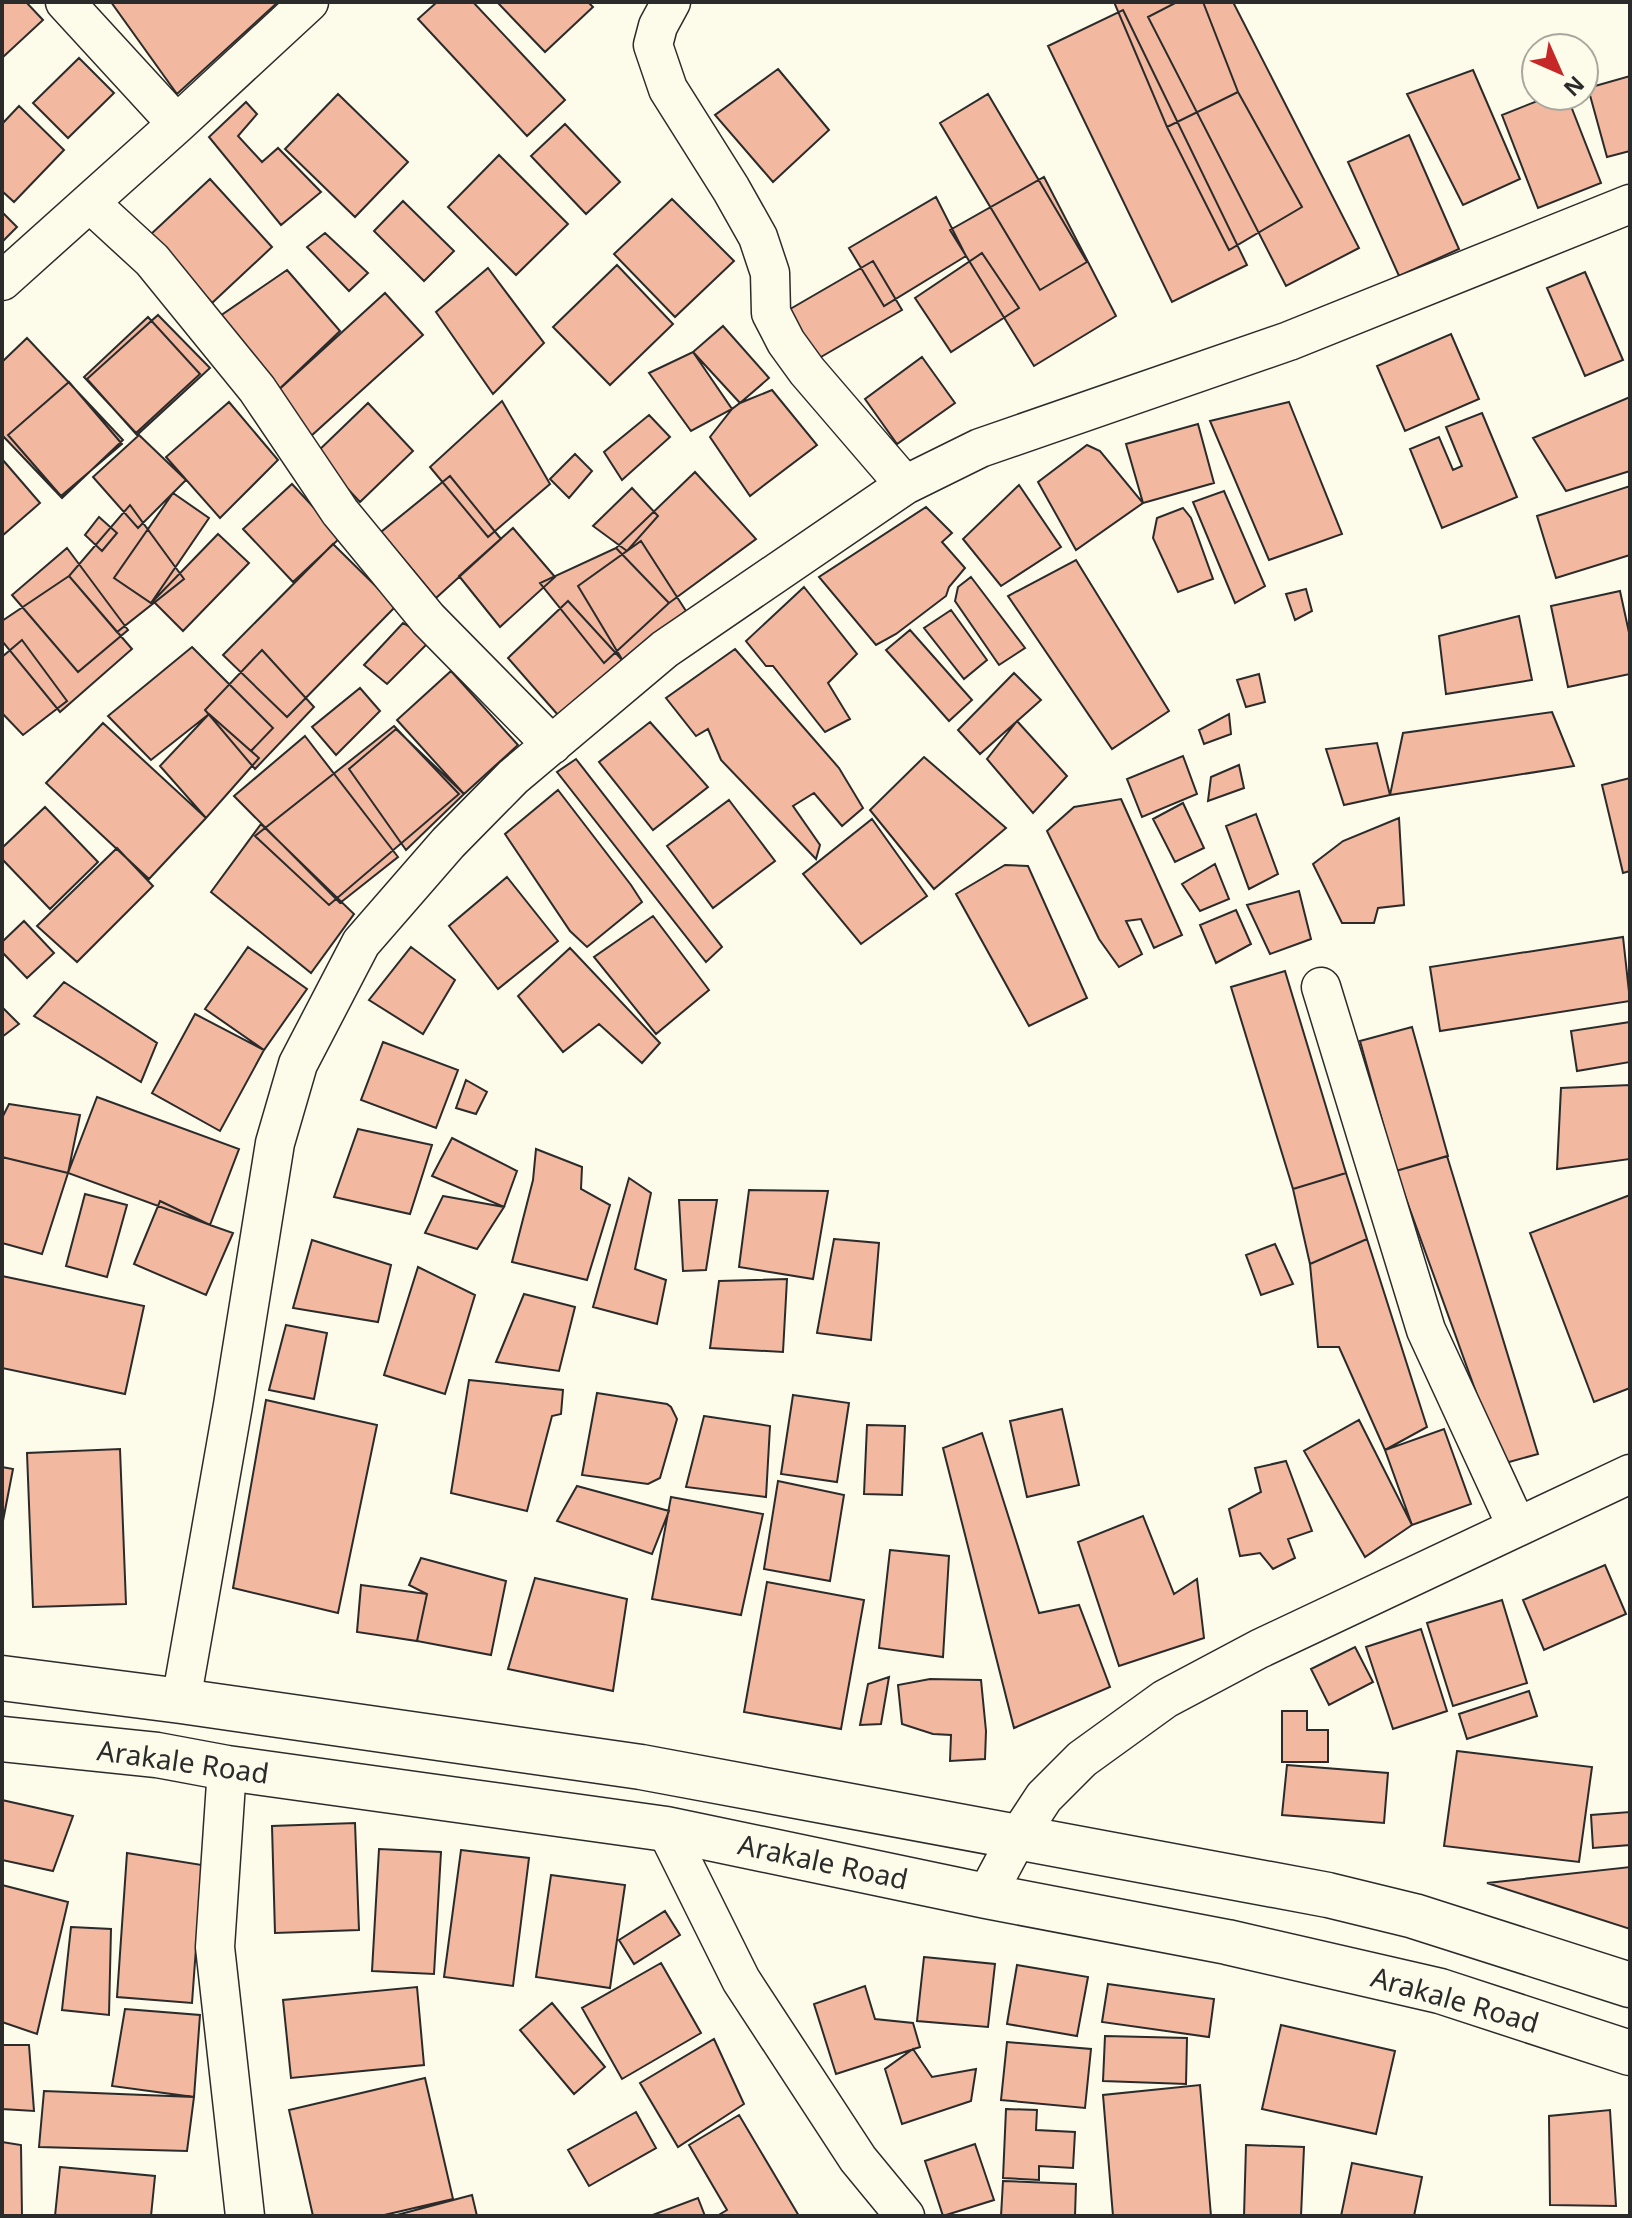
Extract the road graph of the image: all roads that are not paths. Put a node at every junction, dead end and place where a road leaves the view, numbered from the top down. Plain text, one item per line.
1 (65, 2) edge
2 (309, 2) edge
3 (671, 2) edge
4 (177, 124) junction
5 (90, 203) junction
6 (1630, 204) edge
7 (2, 281) edge
8 (905, 485) junction
9 (552, 745) junction
10 (1321, 987) dead end
11 (1630, 1474) edge
12 (1517, 1527) junction
13 (2, 1678) edge
14 (181, 1701) junction
15 (2, 1739) edge
16 (227, 1768) junction
17 (666, 1829) junction
18 (1017, 1838) junction
19 (986, 1896) junction
20 (1630, 1985) edge
21 (1630, 2053) edge
22 (245, 2216) edge
23 (905, 2216) edge

1 - 4 street
2 - 4 street
3 - 8 street
4 - 5 street
5 - 7 street
5 - 9 street
6 - 8 street
8 - 9 street
9 - 14 street
10 - 12 street
11 - 12 street
12 - 18 street
13 - 14 main road, Arakale Road
14 - 18 main road, Arakale Road
15 - 16 main road, Arakale Road
16 - 17 main road, Arakale Road
16 - 22 street
17 - 19 main road, Arakale Road
17 - 23 street
18 - 19 street
18 - 20 main road, Arakale Road
19 - 21 main road, Arakale Road

